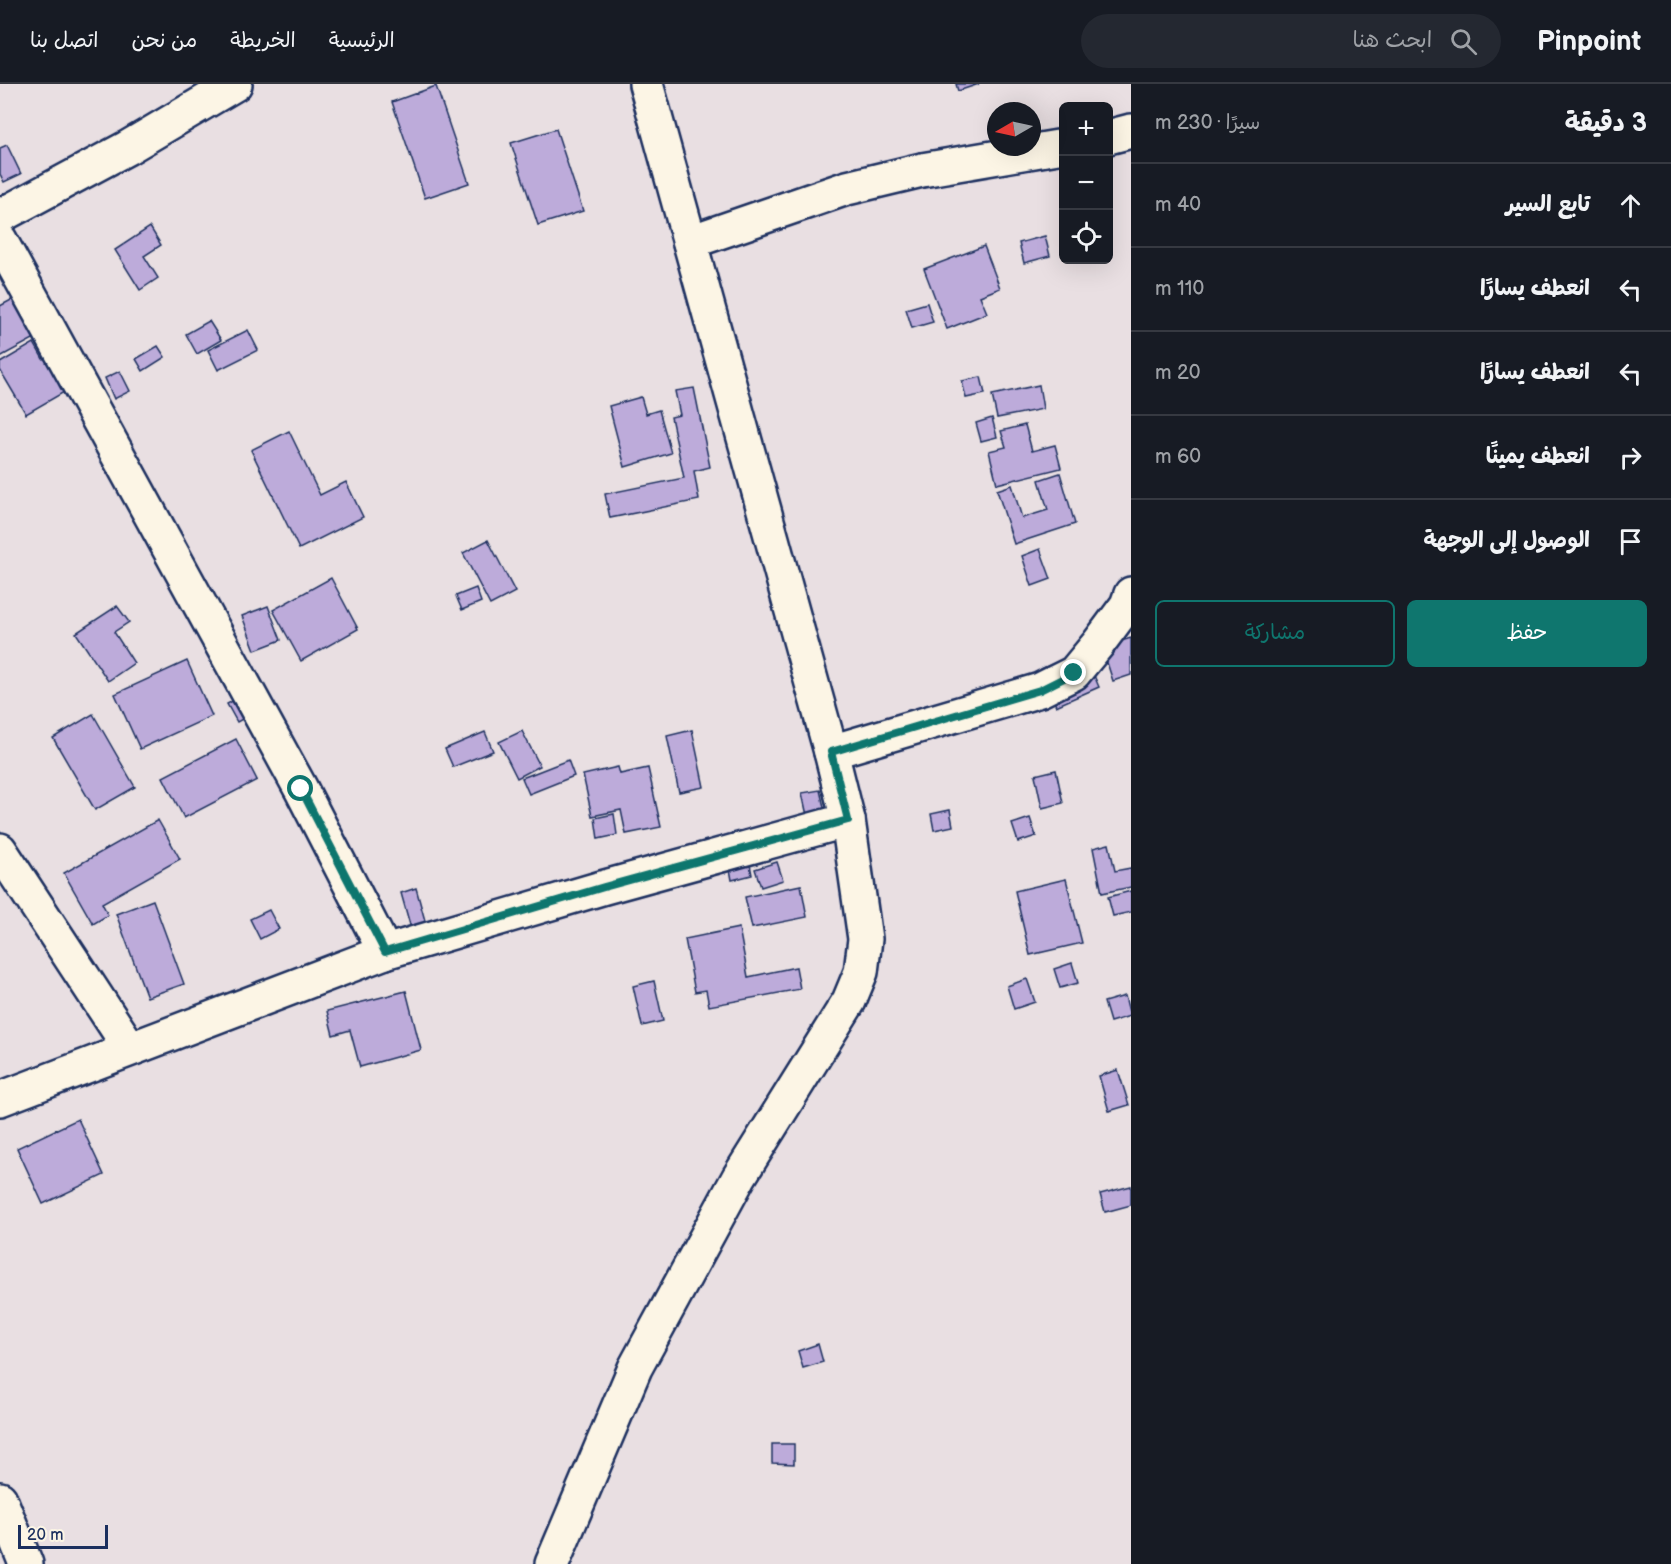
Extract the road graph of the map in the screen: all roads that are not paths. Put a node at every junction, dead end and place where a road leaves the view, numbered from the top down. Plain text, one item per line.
1 (235, 84) edge
2 (646, 84) edge
3 (1131, 131) edge
4 (1113, 136) edge
5 (1059, 147) edge
6 (0, 216) edge
7 (0, 240) edge
8 (690, 242) junction
9 (1131, 594) edge
10 (831, 752) junction
11 (848, 820) junction
12 (0, 850) edge
13 (385, 952) junction
14 (130, 1048) junction
15 (0, 1098) edge
16 (0, 1499) edge
17 (26, 1564) edge
18 (552, 1564) edge

1 - 6 street
2 - 8 street
3 - 4 street
5 - 8 street
7 - 13 street
8 - 10 street
9 - 10 street
10 - 11 street
11 - 13 street
11 - 18 street
12 - 14 street
13 - 14 street
14 - 15 street
16 - 17 street

